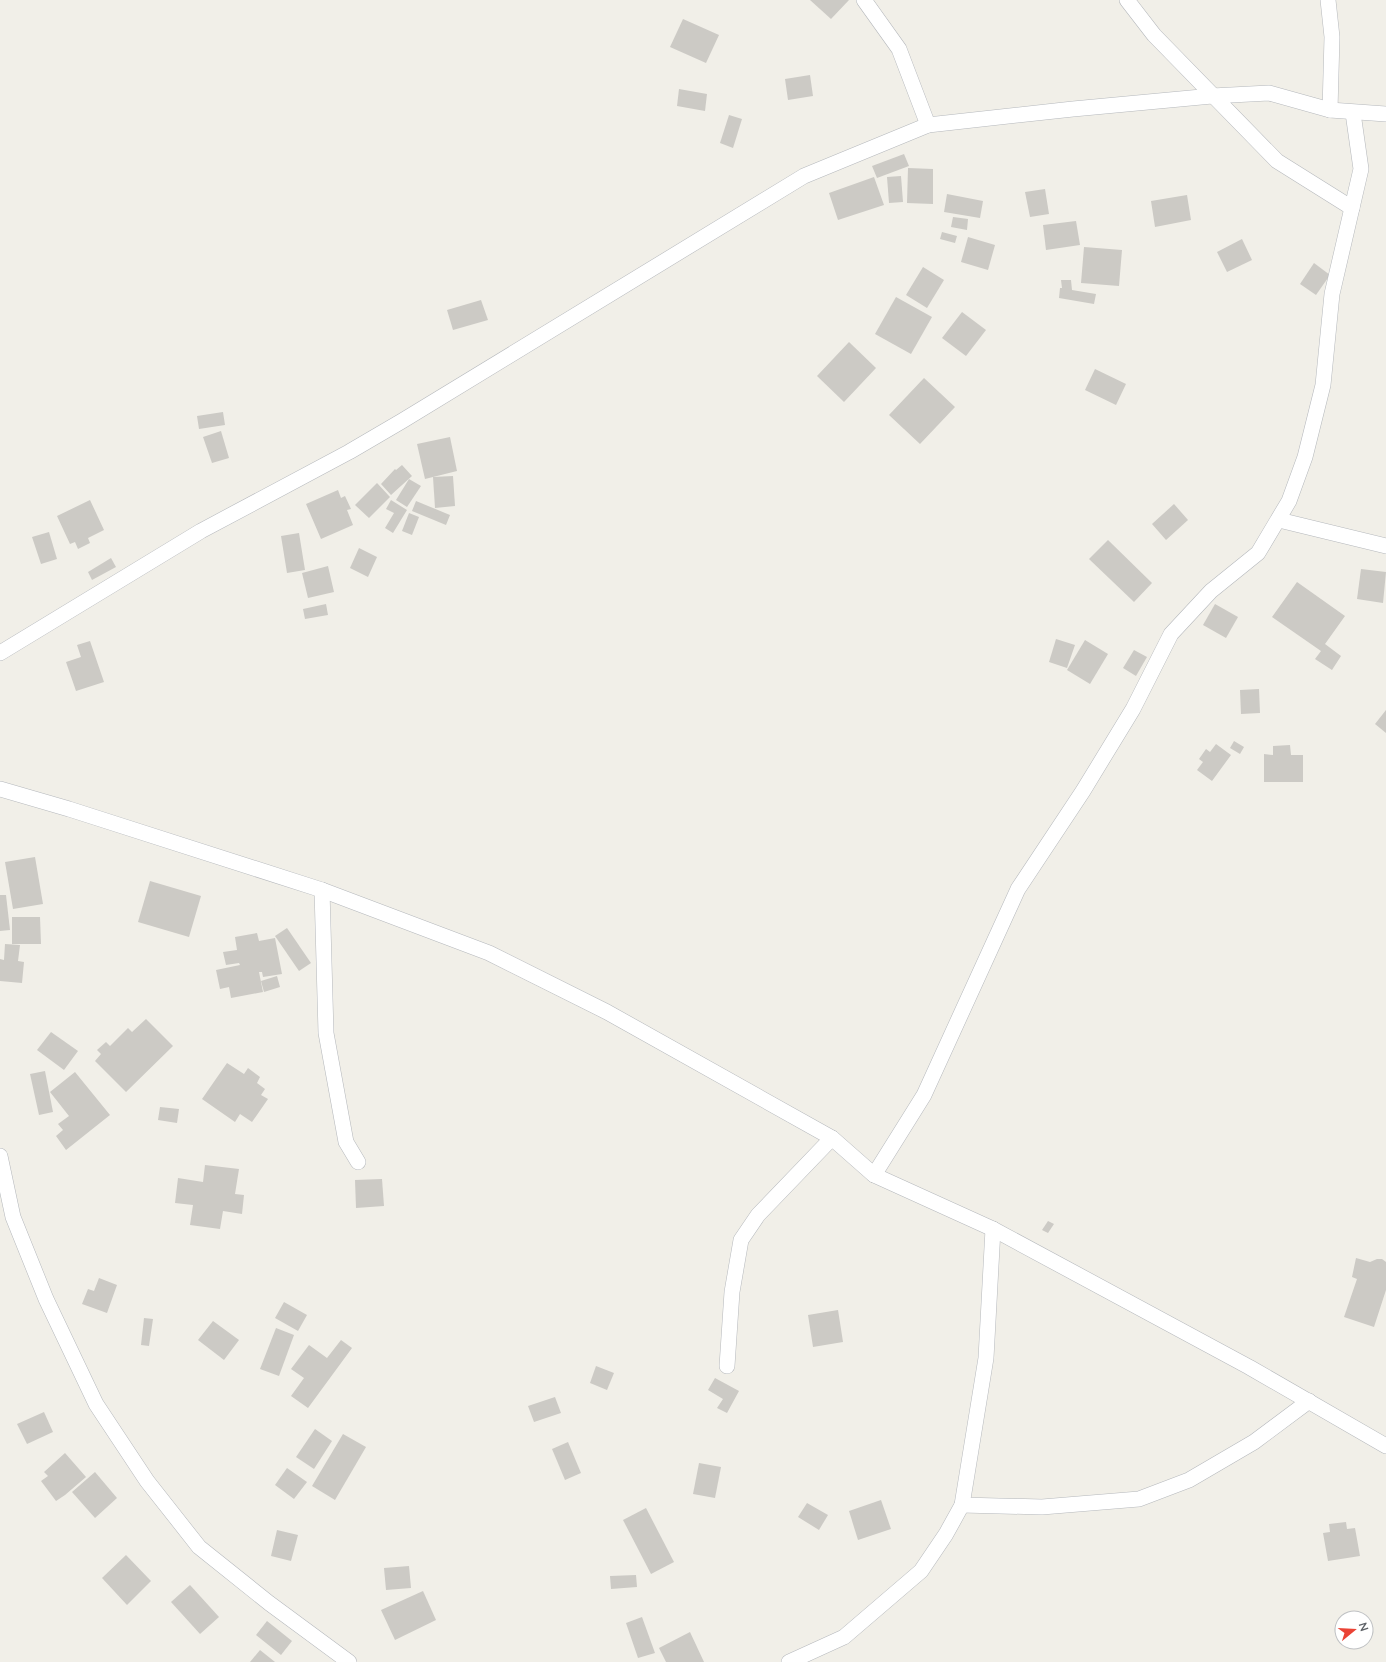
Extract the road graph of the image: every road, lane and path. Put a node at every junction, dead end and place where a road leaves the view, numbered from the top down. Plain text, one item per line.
1 (864, 0) edge
2 (1127, 0) edge
3 (1328, 0) edge
4 (1212, 96) junction
5 (1330, 110) junction
6 (1353, 113) junction
7 (1386, 114) edge
8 (928, 125) junction
9 (1352, 208) junction
10 (1279, 520) junction
11 (1386, 546) edge
12 (0, 653) edge
13 (0, 789) edge
14 (322, 890) junction
15 (832, 1138) junction
16 (0, 1156) edge
17 (358, 1162) dead end
18 (874, 1175) junction
19 (6, 1219) edge
20 (993, 1229) junction
21 (727, 1366) dead end
22 (1308, 1401) junction
23 (1386, 1446) edge
24 (962, 1504) junction
25 (349, 1662) edge
26 (789, 1662) edge

1 - 8 street
2 - 4 street
3 - 5 street
4 - 5 street
4 - 8 street
4 - 9 street
5 - 6 street
6 - 7 street
6 - 9 street
8 - 12 street
9 - 10 street
10 - 11 street
10 - 18 street
13 - 14 street
14 - 15 street
14 - 17 street
15 - 18 street
15 - 21 street
16 - 19 street
18 - 20 street
19 - 25 street
20 - 22 street
20 - 24 street
22 - 23 street
22 - 24 street
24 - 26 street

